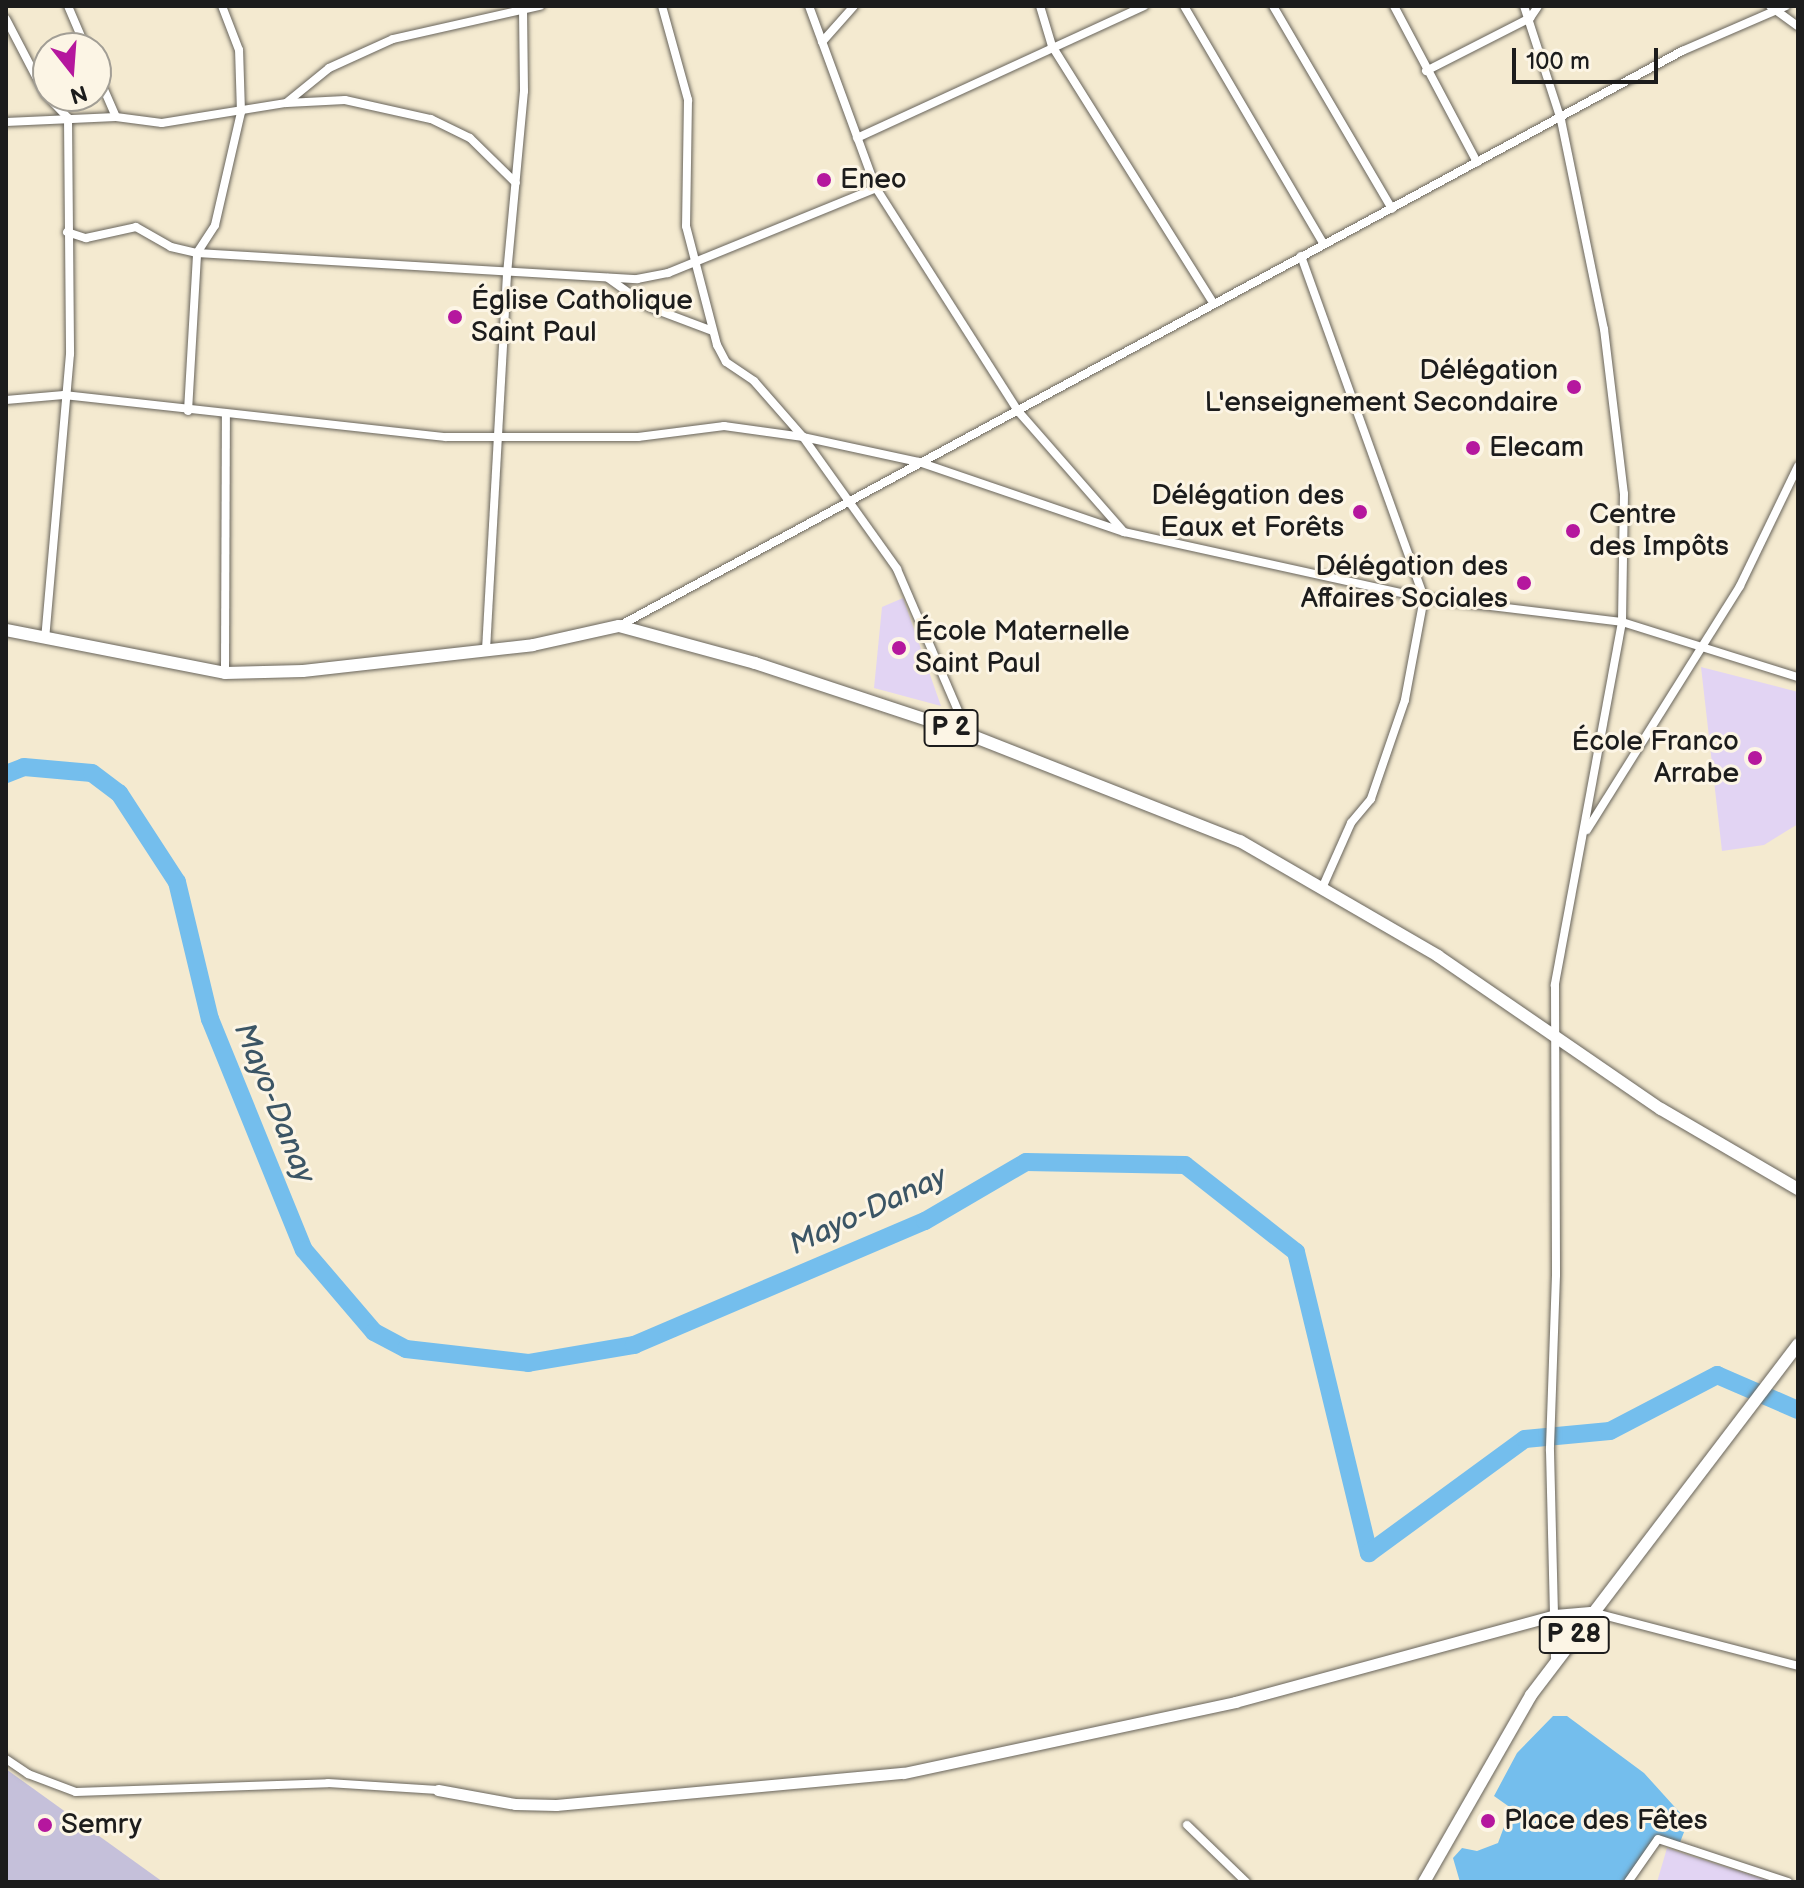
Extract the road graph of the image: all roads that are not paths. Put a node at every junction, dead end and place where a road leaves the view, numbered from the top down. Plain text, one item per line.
1 (68, 6) edge
2 (222, 6) edge
3 (540, 6) edge
4 (662, 6) edge
5 (809, 6) edge
6 (854, 6) edge
7 (1040, 6) edge
8 (1144, 6) edge
9 (1184, 6) edge
10 (1273, 6) edge
11 (1394, 6) edge
12 (1524, 6) edge
13 (1538, 6) edge
14 (1786, 6) edge
15 (524, 8) edge
16 (1774, 9) edge
17 (1530, 18) junction
18 (6, 19) edge
19 (1798, 26) edge
20 (79, 32) edge
21 (822, 42) junction
22 (1052, 46) junction
23 (1426, 71) junction
24 (286, 103) junction
25 (112, 108) edge
26 (241, 112) junction
27 (116, 117) junction
28 (68, 118) junction
29 (1561, 120) junction
30 (6, 122) edge
31 (857, 138) junction
32 (1477, 162) junction
33 (516, 183) junction
34 (876, 188) junction
35 (1392, 209) junction
36 (67, 232) junction
37 (1323, 243) junction
38 (197, 253) junction
39 (1301, 256) junction
40 (695, 262) junction
41 (507, 274) junction
42 (608, 278) junction
43 (1213, 303) junction
44 (713, 331) junction
45 (64, 395) junction
46 (6, 400) edge
47 (188, 411) junction
48 (1018, 411) junction
49 (226, 416) junction
50 (498, 437) junction
51 (803, 437) junction
52 (919, 462) junction
53 (1798, 466) edge
54 (851, 502) junction
55 (1124, 532) junction
56 (1424, 598) junction
57 (1622, 622) junction
58 (619, 626) junction
59 (6, 630) edge
60 (45, 638) junction
61 (1702, 643) junction
62 (486, 650) junction
63 (225, 673) junction
64 (1798, 677) edge
65 (968, 734) junction
66 (1582, 837) junction
67 (1322, 888) junction
68 (1554, 1035) junction
69 (1798, 1189) edge
70 (1798, 1344) edge
71 (1590, 1612) junction
72 (1555, 1615) junction
73 (1555, 1664) junction
74 (1798, 1666) edge
75 (6, 1759) edge
76 (438, 1790) joint
77 (1187, 1825) dead end
78 (1246, 1882) edge
79 (1424, 1882) edge
80 (1628, 1882) edge
81 (1788, 1882) edge

1 - 20 street
2 - 26 street
3 - 15 street
4 - 40 street
5 - 21 street
6 - 21 street
7 - 22 street
8 - 22 street
9 - 37 street
10 - 35 street
11 - 23 street
12 - 17 street
13 - 17 street
14 - 16 street
15 - 24 street
15 - 33 street
16 - 19 street
16 - 29 street
17 - 23 street
17 - 29 street
18 - 28 street
21 - 31 street
22 - 31 street
22 - 43 street
23 - 32 street
24 - 26 street
24 - 33 street
25 - 27 street
26 - 27 street
26 - 38 street
27 - 28 street
28 - 30 street
28 - 36 street
29 - 32 street
29 - 57 street
31 - 34 street
32 - 35 street
33 - 41 street
34 - 40 street
34 - 48 street
35 - 37 street
36 - 38 street
36 - 45 street
37 - 39 street
38 - 41 street
38 - 47 street
39 - 43 street
39 - 56 street
40 - 42 street
40 - 44 street
41 - 42 street
41 - 50 street
42 - 44 street
43 - 48 street
44 - 51 street
45 - 46 street
45 - 47 street
45 - 60 street
47 - 49 street
48 - 52 street
48 - 55 street
49 - 50 street
49 - 63 street
50 - 51 street
50 - 62 street
51 - 52 street
51 - 54 street
52 - 54 street
52 - 55 street
53 - 61 street
54 - 58 street
54 - 65 street
55 - 56 street
56 - 57 street
56 - 67 street
57 - 61 street
57 - 66 street
58 - 62 main road, P 2
58 - 65 main road, P 2
59 - 60 main road, P 2
60 - 63 main road, P 2
61 - 64 street
61 - 66 street
62 - 63 main road, P 2
65 - 67 main road, P 2
66 - 68 street
67 - 68 main road, P 2
68 - 69 main road, P 2
68 - 72 street
70 - 71 main road, P 28
71 - 72 main road
71 - 73 main road, P 28
71 - 74 street
72 - 73 street
72 - 76 main road
73 - 79 main road, P 28
75 - 76 street
77 - 78 street
80 - 81 street

